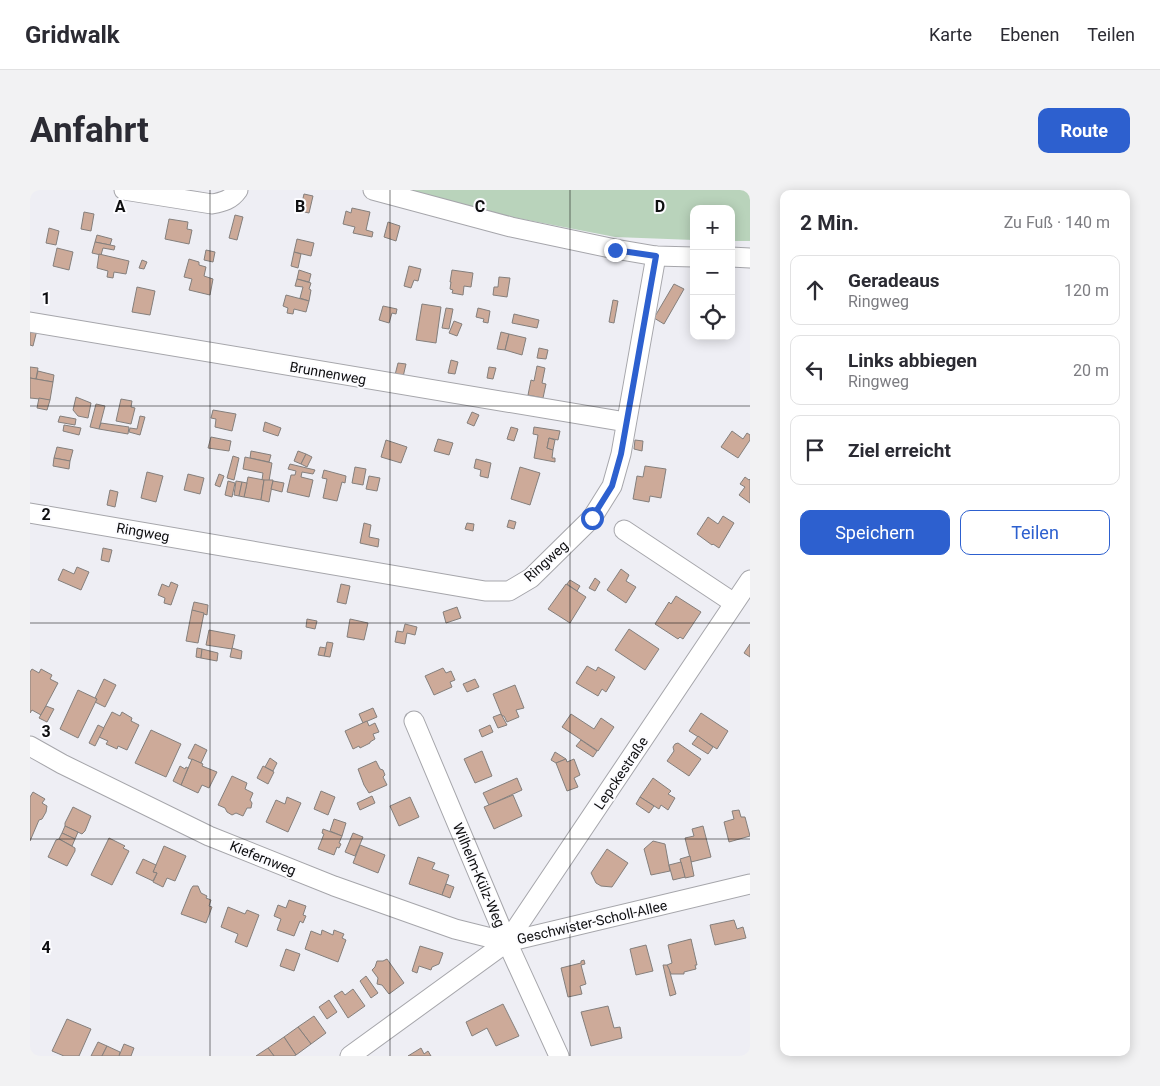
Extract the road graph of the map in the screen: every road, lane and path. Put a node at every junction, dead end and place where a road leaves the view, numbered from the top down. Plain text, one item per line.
1 (124, 190) edge
2 (238, 190) edge
3 (373, 190) edge
4 (656, 256) junction
5 (690, 257) edge
6 (735, 257) edge
7 (750, 258) edge
8 (30, 322) edge
9 (626, 422) junction
10 (30, 513) edge
11 (624, 530) dead end
12 (750, 580) edge
13 (734, 604) junction
14 (414, 721) dead end
15 (30, 746) edge
16 (750, 884) edge
17 (508, 942) junction
18 (350, 1056) edge
19 (560, 1056) edge

1 - 2 street
3 - 4 street
4 - 5 street
4 - 9 street, Ringweg
6 - 7 street
8 - 9 street, Brunnenweg
9 - 10 street, Ringweg
11 - 13 street
12 - 13 street, Lepckestraße
13 - 17 street, Lepckestraße
14 - 17 street, Wilhelm-Külz-Weg
15 - 17 street, Kiefernweg
16 - 17 street, Geschwister-Scholl-Allee
17 - 18 street, Geschwister-Scholl-Allee
17 - 19 street, Wilhelm-Külz-Weg

